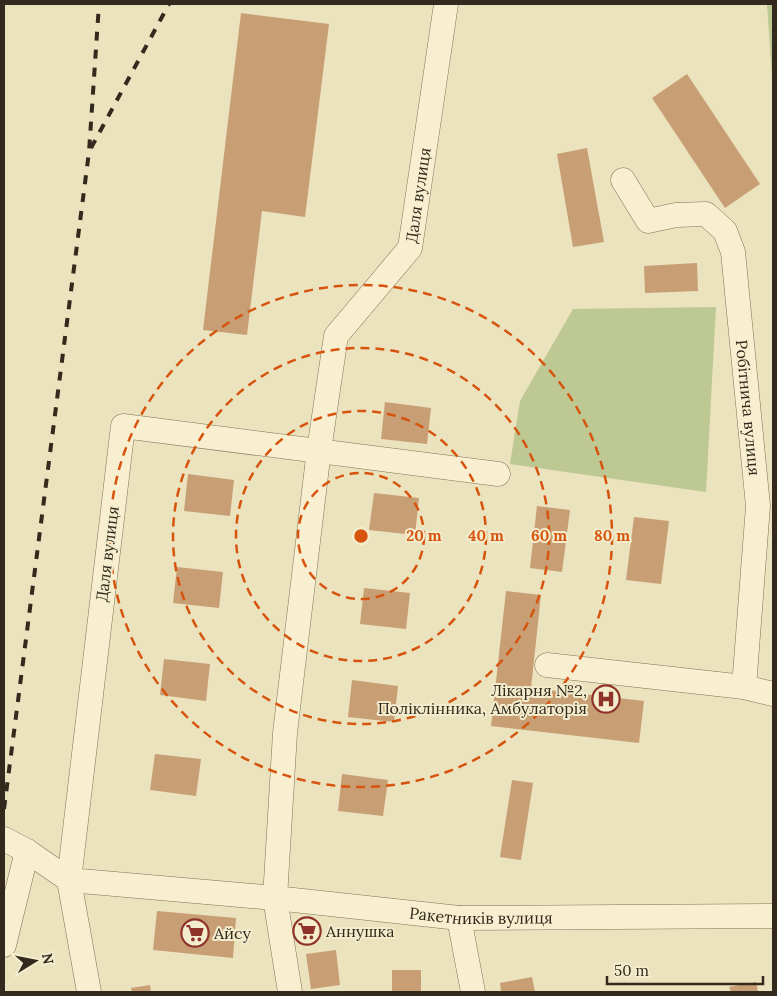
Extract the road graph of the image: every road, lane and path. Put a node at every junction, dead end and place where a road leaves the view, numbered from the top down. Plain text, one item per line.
1 (446, 4) edge
2 (623, 180) dead end
3 (319, 450) junction
4 (498, 474) dead end
5 (547, 665) dead end
6 (744, 687) junction
7 (773, 694) edge
8 (4, 838) edge
9 (27, 851) junction
10 (69, 880) junction
11 (275, 898) junction
12 (773, 916) edge
13 (459, 918) junction
14 (4, 946) edge
15 (89, 992) edge
16 (290, 992) edge
17 (473, 992) edge

1 - 3 street, Даля вулиця
2 - 6 street, Робітнича вулиця
3 - 4 street, Даля вулиця
3 - 10 street, Даля вулиця
3 - 11 street, Даля вулиця
5 - 6 street
6 - 7 street
8 - 9 street
9 - 10 street
9 - 14 street
10 - 11 street, Ракетників вулиця
10 - 15 street
11 - 13 street, Ракетників вулиця
11 - 16 street, Даля вулиця
12 - 13 street, Ракетників вулиця
13 - 17 street

